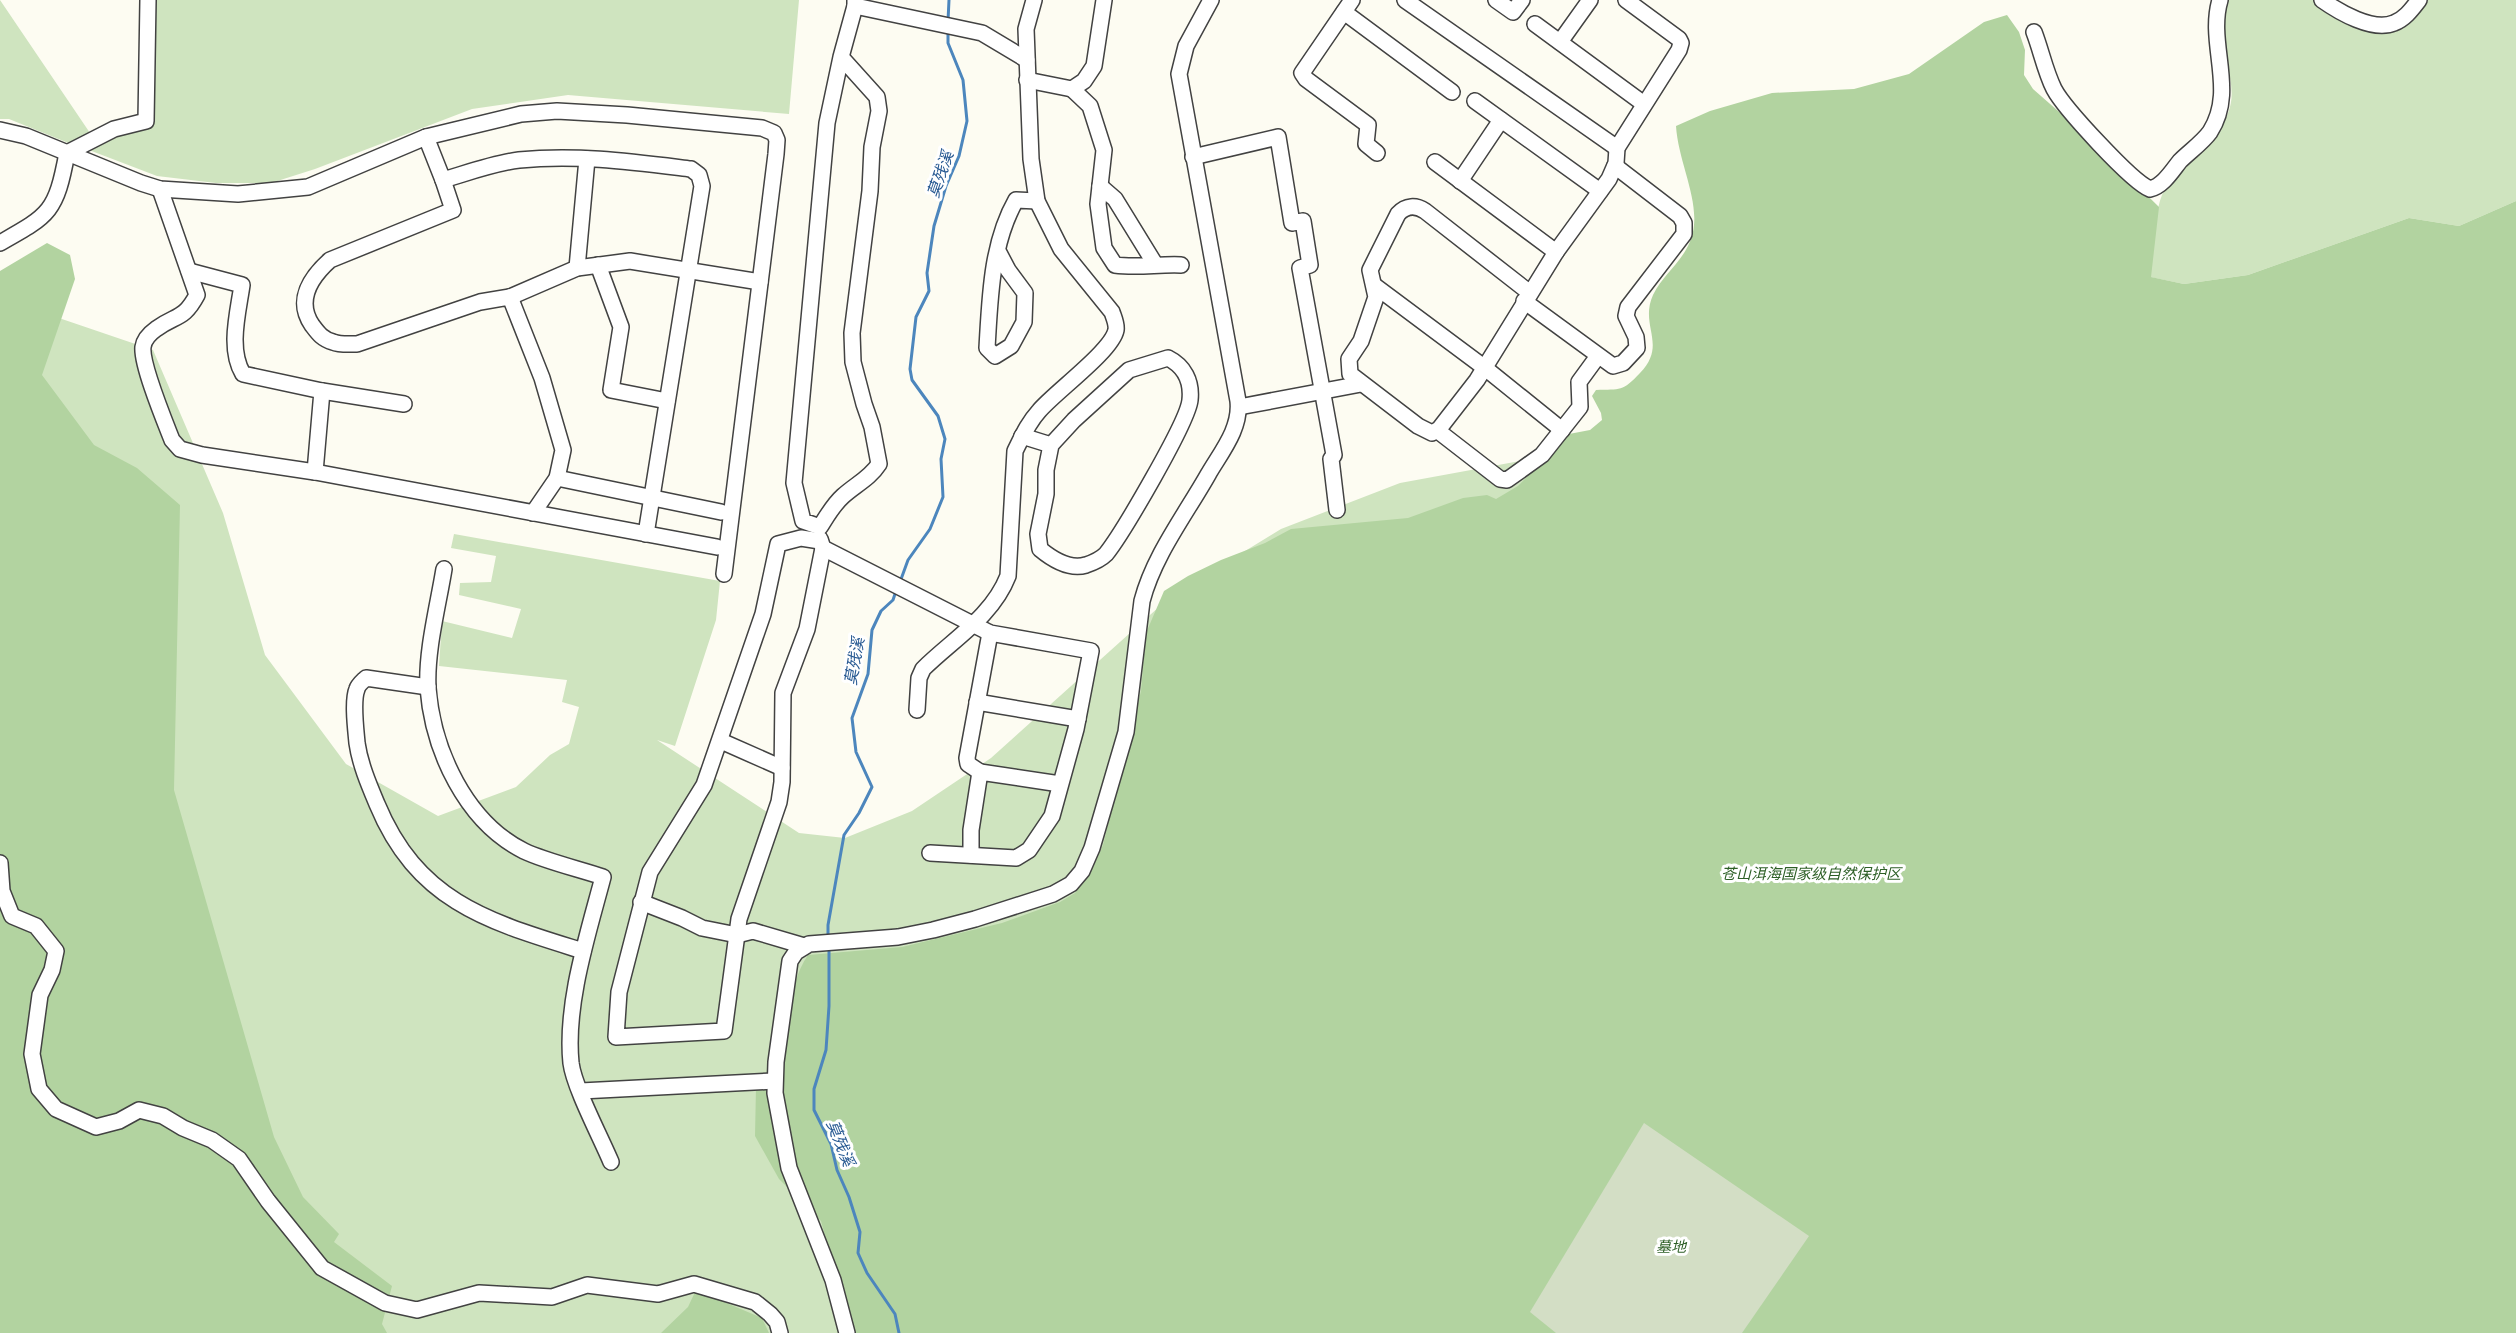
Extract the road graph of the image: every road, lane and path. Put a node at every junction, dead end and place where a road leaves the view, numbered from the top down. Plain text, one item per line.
1 (148, 0) edge
2 (1034, 0) edge
3 (1104, 0) edge
4 (1211, 0) edge
5 (1405, 0) edge
6 (1496, 0) edge
7 (1522, 0) edge
8 (1590, 0) edge
9 (1626, 0) edge
10 (2220, 0) edge
11 (2322, 0) edge
12 (2419, 0) edge
13 (855, 3) edge
14 (1348, 6) edge
15 (1535, 24) dead end
16 (2034, 32) dead end
17 (1560, 42) junction
18 (841, 57) junction
19 (1027, 60) junction
20 (1027, 80) junction
21 (1072, 89) junction
22 (1452, 92) dead end
23 (1475, 101) dead end
24 (1644, 104) junction
25 (1502, 120) junction
26 (0, 130) edge
27 (426, 137) junction
28 (1617, 148) junction
29 (67, 153) junction
30 (1377, 153) dead end
31 (1193, 157) junction
32 (587, 159) junction
33 (1435, 162) dead end
34 (1615, 166) junction
35 (443, 180) junction
36 (1460, 181) junction
37 (1100, 186) junction
38 (160, 189) junction
39 (1600, 191) junction
40 (1037, 201) junction
41 (0, 243) edge
42 (998, 251) junction
43 (1556, 252) junction
44 (1155, 264) junction
45 (598, 265) junction
46 (1181, 265) dead end
47 (577, 268) junction
48 (189, 271) junction
49 (688, 272) junction
50 (760, 282) junction
51 (1375, 286) junction
52 (510, 297) junction
53 (1527, 297) junction
54 (1598, 356) junction
55 (1485, 368) junction
56 (1361, 384) junction
57 (1322, 391) junction
58 (322, 392) junction
59 (667, 401) junction
60 (404, 404) dead end
61 (1239, 407) junction
62 (1438, 430) junction
63 (1562, 430) junction
64 (1022, 436) junction
65 (1051, 445) junction
66 (315, 472) junction
67 (557, 478) junction
68 (651, 497) junction
69 (1337, 510) dead end
70 (721, 512) dead end
71 (533, 513) junction
72 (803, 521) junction
73 (646, 534) junction
74 (801, 538) junction
75 (821, 539) junction
76 (717, 547) dead end
77 (444, 569) dead end
78 (724, 574) dead end
79 (974, 623) junction
80 (990, 633) junction
81 (428, 687) junction
82 (977, 702) junction
83 (917, 710) dead end
84 (1078, 719) junction
85 (721, 741) junction
86 (782, 768) junction
87 (980, 772) junction
88 (1060, 784) junction
89 (930, 852) dead end
90 (970, 855) junction
91 (0, 863) edge
92 (641, 902) junction
93 (737, 935) junction
94 (807, 945) junction
95 (583, 951) junction
96 (774, 1081) junction
97 (581, 1090) junction
98 (611, 1162) dead end
99 (780, 1333) edge
100 (847, 1333) edge

1 - 29 street
2 - 19 street
3 - 21 street
4 - 31 street
5 - 28 street
6 - 7 street
8 - 17 street
9 - 24 street
10 - 16 street
11 - 12 street
13 - 18 street
13 - 19 street
14 - 22 street
14 - 30 street
15 - 17 street
17 - 24 street
18 - 72 street
18 - 75 street
19 - 20 street
20 - 21 street
20 - 40 street
21 - 37 street
23 - 25 street
24 - 28 street
25 - 36 street
25 - 39 street
26 - 29 street
27 - 35 street
27 - 38 street
27 - 50 street
28 - 34 street
29 - 38 street
29 - 41 street
31 - 57 street
31 - 61 street
32 - 35 street
32 - 47 street
32 - 49 street
33 - 36 street
34 - 39 street
34 - 54 street
35 - 52 street
36 - 43 street
37 - 44 street
37 - 44 street
38 - 48 street
39 - 43 street
40 - 42 street
40 - 64 street
42 - 42 street
43 - 53 street
44 - 46 street
45 - 47 street
45 - 49 street
45 - 59 street
47 - 52 street
48 - 58 street
48 - 66 street
49 - 50 street
49 - 59 street
50 - 78 street
51 - 53 street
51 - 55 street
51 - 56 street
52 - 67 street
53 - 54 street
53 - 55 street
54 - 63 street
55 - 62 street
55 - 63 street
56 - 57 street
56 - 62 street
57 - 61 street
57 - 69 street
58 - 60 street
58 - 66 street
59 - 68 street
61 - 94 street
62 - 63 street
64 - 65 street
64 - 79 street
65 - 65 street
66 - 71 street
67 - 68 street
67 - 71 street
68 - 70 street
68 - 73 street
71 - 73 street
72 - 74 street
72 - 75 street
73 - 76 street
74 - 75 street
74 - 85 street
75 - 79 street
75 - 86 street
77 - 81 street
79 - 80 street
79 - 83 street
80 - 82 street
80 - 84 street
81 - 95 street
81 - 95 street
82 - 84 street
82 - 87 street
84 - 88 street
85 - 86 street
85 - 92 street
86 - 93 street
87 - 88 street
87 - 90 street
88 - 90 street
89 - 90 street
91 - 99 street
92 - 93 street
92 - 93 street
93 - 94 street
94 - 96 street
95 - 97 street
96 - 97 street
96 - 100 street
97 - 98 street

